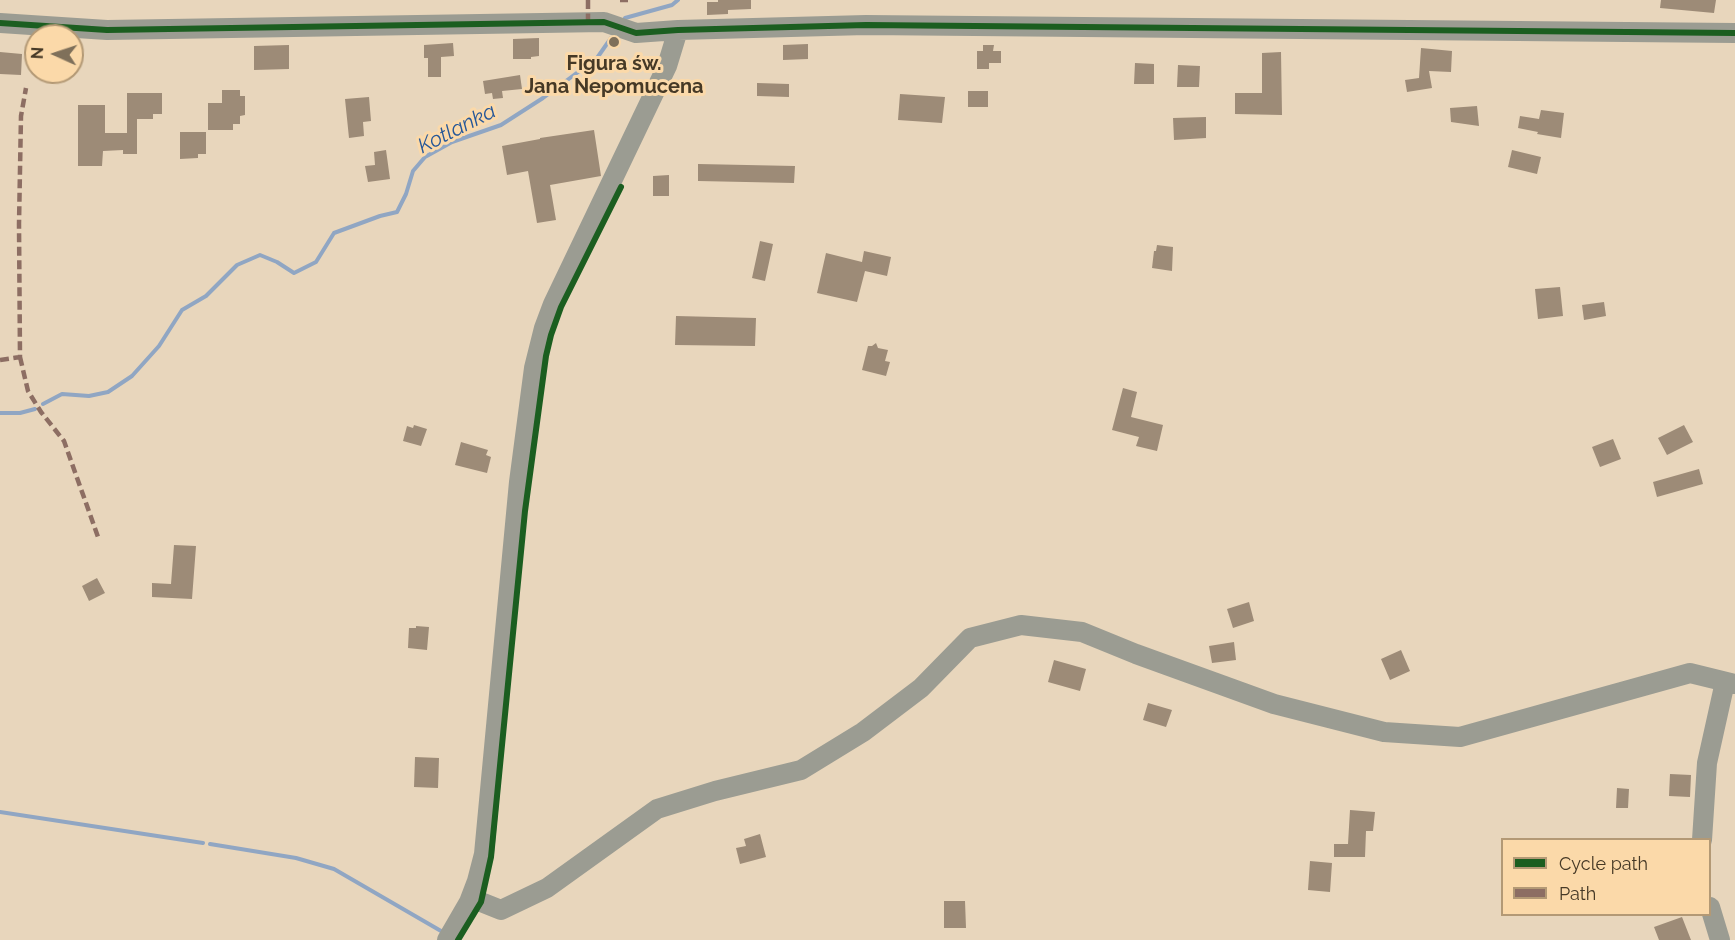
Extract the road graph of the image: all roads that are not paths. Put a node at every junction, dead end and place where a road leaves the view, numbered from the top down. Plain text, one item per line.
1 (0, 23) edge
2 (678, 30) junction
3 (1735, 33) edge
4 (1730, 683) edge
5 (1702, 838) edge
6 (469, 902) junction
7 (1711, 911) edge
8 (447, 940) edge
9 (1720, 940) edge

1 - 2 street
2 - 3 street
2 - 6 street
4 - 5 street
4 - 6 street
6 - 8 street
7 - 9 street

